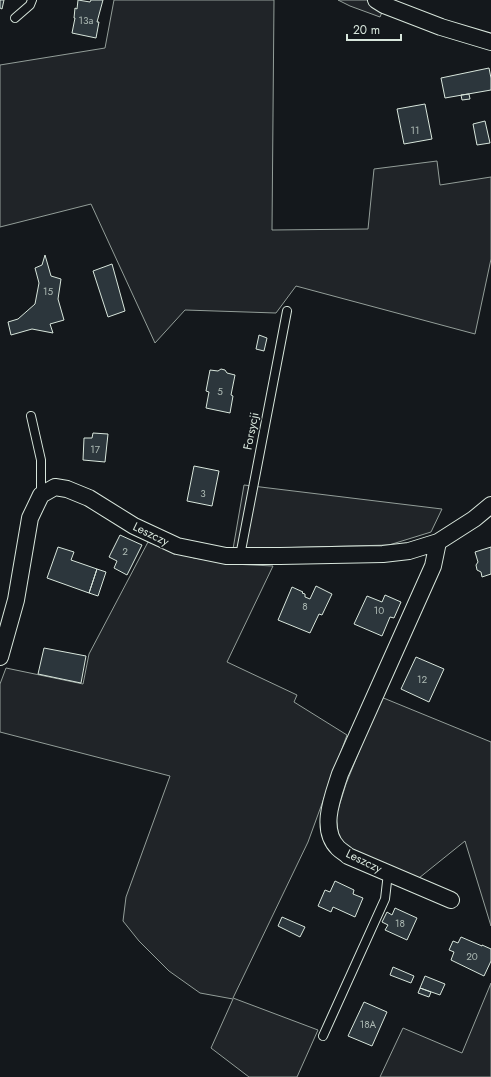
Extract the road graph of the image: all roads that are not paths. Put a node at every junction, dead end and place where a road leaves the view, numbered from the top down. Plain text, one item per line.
1 (32, 0) edge
2 (376, 0) edge
3 (15, 18) dead end
4 (491, 42) edge
5 (287, 311) dead end
6 (31, 416) dead end
7 (41, 495) junction
8 (491, 505) edge
9 (438, 542) junction
10 (240, 556) junction
11 (0, 657) edge
12 (388, 873) junction
13 (451, 900) dead end
14 (323, 1036) dead end

1 - 3 lane
2 - 4 street
5 - 10 lane, Forsycji
6 - 7 lane
7 - 10 street, Leszczy
7 - 11 street
8 - 9 street, Leszczy
9 - 10 street, Leszczy
9 - 12 street, Leszczy
12 - 13 street, Leszczy
12 - 14 lane

